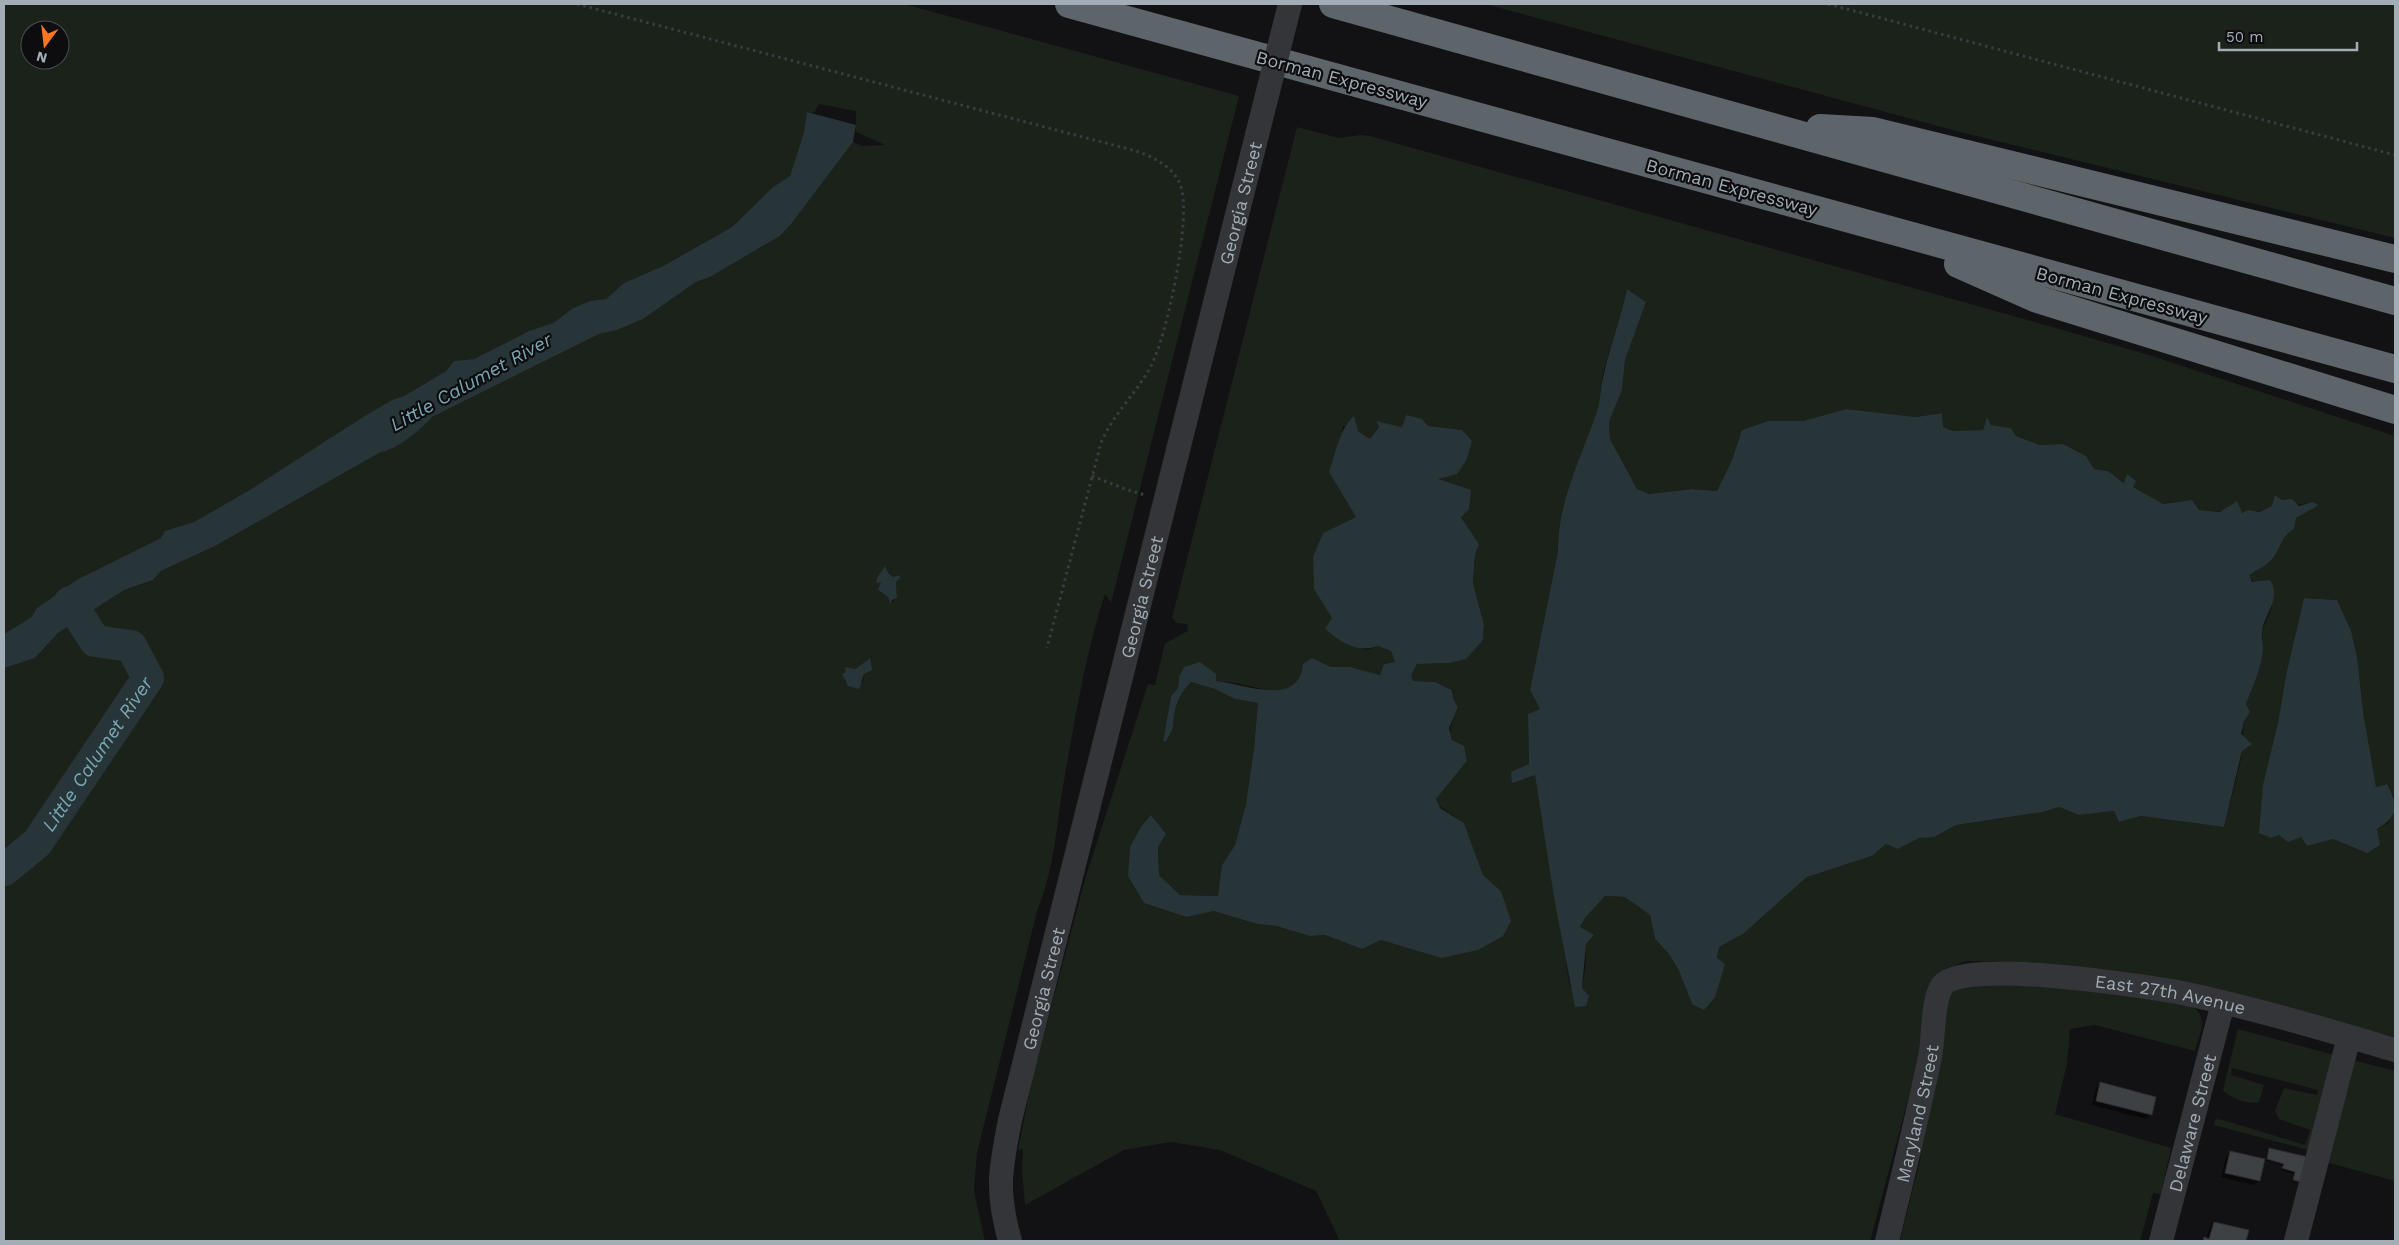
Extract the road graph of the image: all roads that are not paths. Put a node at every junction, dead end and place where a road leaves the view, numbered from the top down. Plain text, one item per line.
1 (1069, 4) edge
2 (1290, 4) edge
3 (1333, 4) edge
4 (1770, 125) junction
5 (1875, 227) junction
6 (2395, 259) edge
7 (2395, 301) edge
8 (2395, 369) edge
9 (2395, 410) edge
10 (1943, 984) joint
11 (2223, 1003) junction
12 (2349, 1036) junction
13 (2395, 1050) edge
14 (1010, 1241) edge
15 (1887, 1241) edge
16 (2161, 1241) edge
17 (2296, 1241) edge

1 - 5 highway, Borman Expressway
2 - 14 street, Georgia Street, bridge
3 - 4 highway
4 - 6 highway
4 - 7 highway
5 - 8 highway, Borman Expressway
5 - 9 highway
10 - 11 street, East 27th Avenue
10 - 15 street, Maryland Street
11 - 12 street, East 27th Avenue
11 - 16 street, Delaware Street
12 - 13 street, East 27th Avenue
12 - 17 street

